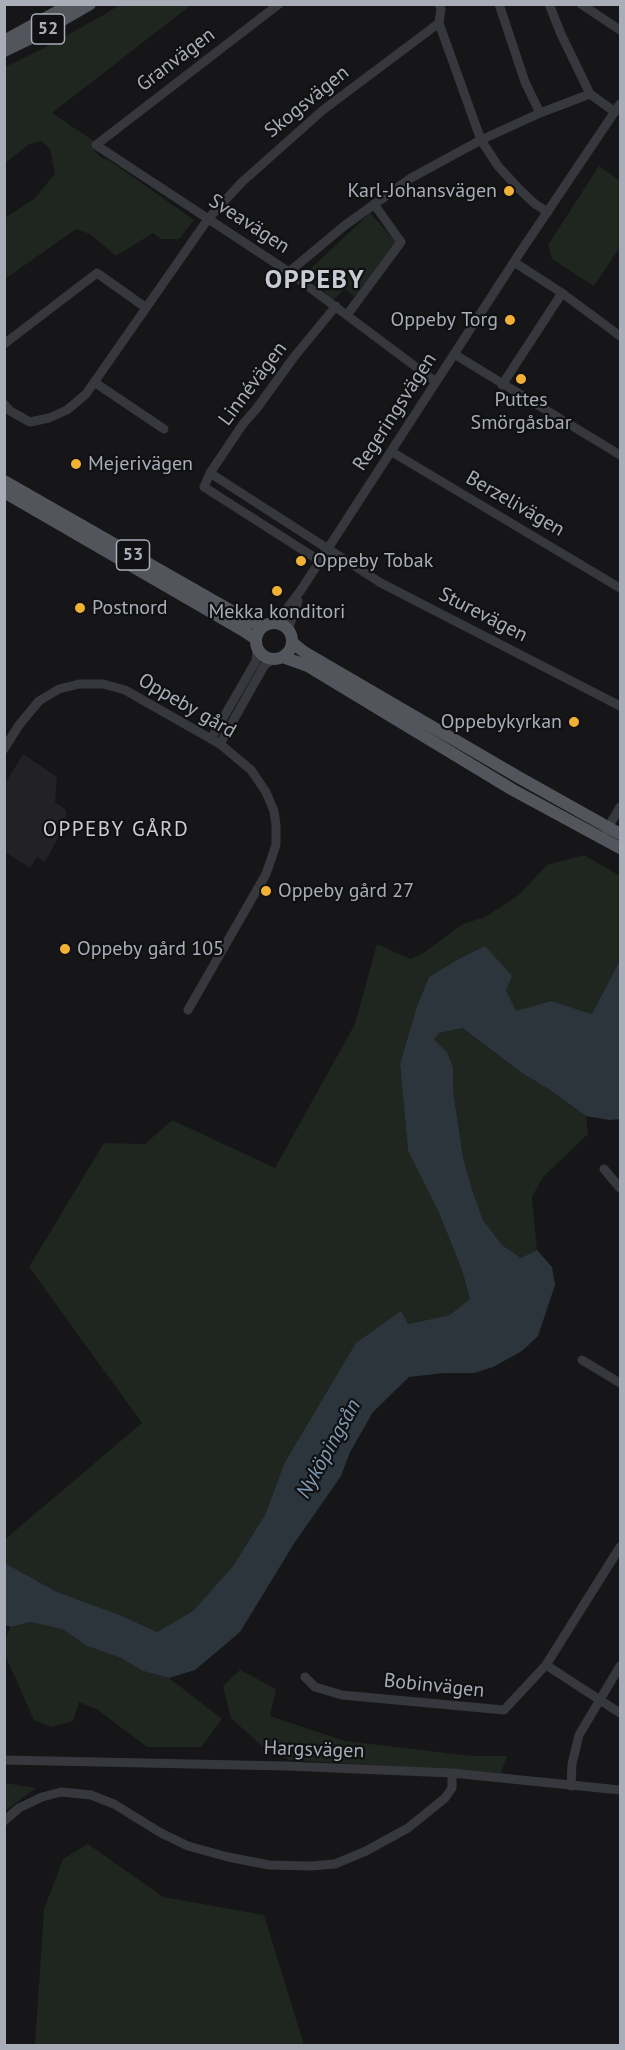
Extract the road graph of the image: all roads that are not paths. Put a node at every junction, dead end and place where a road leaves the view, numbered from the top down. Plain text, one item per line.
1 (71, 4) edge
2 (90, 4) edge
3 (279, 4) edge
4 (499, 4) edge
5 (549, 4) edge
6 (580, 4) edge
7 (443, 6) edge
8 (438, 23) junction
9 (621, 30) edge
10 (4, 41) edge
11 (4, 51) edge
12 (590, 94) junction
13 (621, 104) edge
14 (615, 112) junction
15 (540, 113) junction
16 (481, 140) junction
17 (96, 145) joint
18 (374, 204) junction
19 (549, 212) junction
20 (208, 219) junction
21 (514, 262) junction
22 (289, 272) junction
23 (562, 293) junction
24 (336, 306) junction
25 (145, 307) junction
26 (347, 315) junction
27 (621, 336) edge
28 (4, 344) edge
29 (454, 354) junction
30 (94, 382) junction
31 (436, 382) junction
32 (502, 385) junction
33 (4, 404) edge
34 (164, 429) dead end
35 (392, 452) junction
36 (621, 455) edge
37 (210, 473) junction
38 (4, 481) edge
39 (4, 492) edge
40 (328, 549) junction
41 (320, 561) junction
42 (621, 588) edge
43 (301, 590) junction
44 (270, 625) junction
45 (290, 636) junction
46 (256, 644) junction
47 (278, 658) junction
48 (621, 706) edge
49 (215, 741) junction
50 (4, 749) edge
51 (621, 807) edge
52 (605, 833) junction
53 (621, 834) edge
54 (621, 848) edge
55 (188, 1010) dead end
56 (604, 1169) dead end
57 (621, 1188) edge
58 (582, 1360) dead end
59 (621, 1383) edge
60 (621, 1547) edge
61 (546, 1665) junction
62 (621, 1666) edge
63 (305, 1677) dead end
64 (599, 1701) junction
65 (621, 1713) edge
66 (4, 1760) edge
67 (452, 1773) junction
68 (571, 1786) junction
69 (621, 1790) edge
70 (4, 1821) edge

1 - 10 main road, 52
2 - 11 main road, 52
3 - 17 street, Granvägen
4 - 15 street
5 - 12 street
6 - 9 street
7 - 8 street
8 - 16 street
8 - 20 street, Skogsvägen
12 - 14 street
12 - 15 street
13 - 14 street, Regeringsvägen
14 - 19 street, Regeringsvägen
15 - 16 street
16 - 18 street
16 - 19 street
17 - 20 street, Sveavägen
18 - 22 street
18 - 26 street
19 - 21 street, Regeringsvägen
20 - 22 street, Sveavägen
20 - 25 street
21 - 23 street
21 - 29 street, Regeringsvägen
22 - 24 street, Sveavägen
23 - 27 street
23 - 32 street
24 - 26 street, Sveavägen
24 - 37 street, Linnévägen
25 - 28 street
25 - 30 street
26 - 31 street, Sveavägen
29 - 31 street, Regeringsvägen
29 - 32 street
30 - 33 street
30 - 34 street
31 - 35 street, Regeringsvägen
32 - 36 street
35 - 40 street, Regeringsvägen
35 - 42 street, Berzelivägen
37 - 40 street, Sturevägen
37 - 41 street, Linnévägen
38 - 44 main road, 53
39 - 46 main road, 53
40 - 41 street, Regeringsvägen
40 - 48 street, Sturevägen
41 - 43 street, Regeringsvägen
43 - 44 street, Regeringsvägen
43 - 45 street, Regeringsvägen
44 - 45 main road, 53
44 - 46 main road
45 - 47 main road
45 - 52 main road, 53
46 - 47 main road, 53
46 - 49 street
47 - 49 street
47 - 52 main road, 53
49 - 50 street, Oppeby gård
49 - 55 street, Oppeby gård
51 - 52 street
52 - 53 main road, 53
52 - 54 main road, 53
56 - 57 street
58 - 59 street
60 - 61 street, Bobinvägen
61 - 63 street, Bobinvägen
61 - 64 street
62 - 64 street
64 - 65 street
64 - 68 street
66 - 67 street, Hargsvägen
67 - 68 street, Hargsvägen
67 - 70 street
68 - 69 street, Hargsvägen

